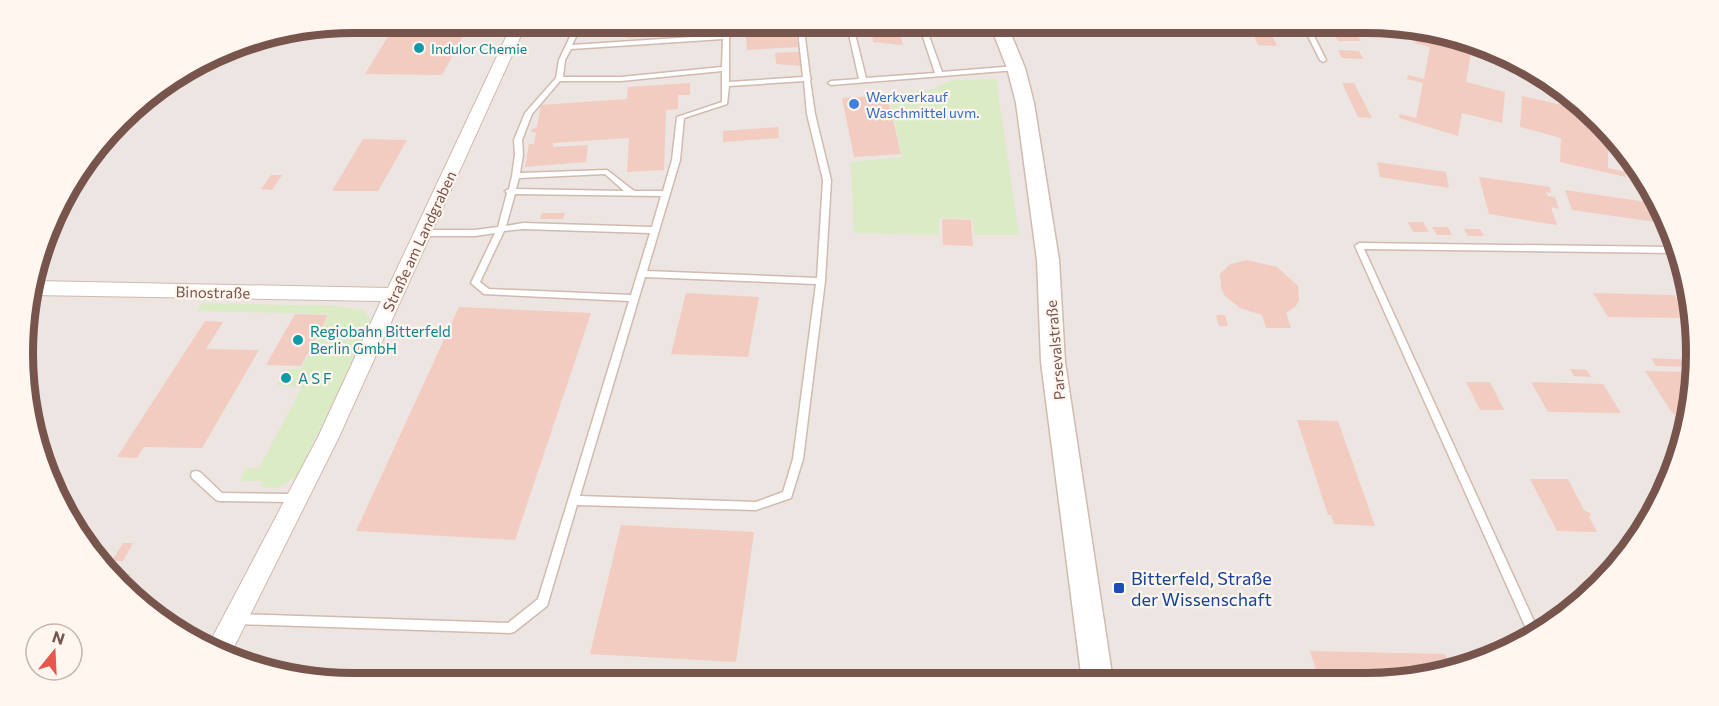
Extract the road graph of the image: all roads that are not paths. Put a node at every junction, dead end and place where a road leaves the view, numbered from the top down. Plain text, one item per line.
1 (515, 33) edge
2 (575, 33) edge
3 (727, 33) edge
4 (802, 33) edge
5 (852, 33) edge
6 (925, 33) edge
7 (1002, 33) edge
8 (1310, 33) edge
9 (728, 37) junction
10 (568, 47) junction
11 (1323, 60) dead end
12 (1016, 68) junction
13 (725, 69) junction
14 (939, 74) junction
15 (808, 79) junction
16 (558, 80) junction
17 (862, 81) junction
18 (831, 83) dead end
19 (725, 84) junction
20 (516, 176) junction
21 (509, 191) junction
22 (632, 193) junction
23 (665, 194) junction
24 (501, 229) junction
25 (655, 230) junction
26 (423, 233) junction
27 (1669, 250) edge
28 (641, 274) junction
29 (821, 281) junction
30 (40, 288) edge
31 (394, 295) junction
32 (634, 298) junction
33 (196, 475) dead end
34 (295, 498) junction
35 (573, 500) junction
36 (235, 619) junction
37 (1531, 627) edge
38 (222, 645) edge
39 (1097, 673) edge

1 - 26 street, Straße am Landgraben
2 - 10 lane
3 - 9 lane
4 - 15 lane
5 - 17 lane
6 - 14 lane
7 - 12 street, Parsevalstraße
8 - 11 lane
9 - 10 lane
9 - 13 lane
10 - 16 lane
12 - 14 lane
12 - 39 street, Parsevalstraße
13 - 16 lane
13 - 19 lane
14 - 17 lane
15 - 19 lane
15 - 29 lane
16 - 20 lane
17 - 18 lane
19 - 23 lane
20 - 21 lane
20 - 22 lane
21 - 22 lane
21 - 24 lane
22 - 23 lane
23 - 25 lane
24 - 25 lane
24 - 26 lane
24 - 32 lane
25 - 28 lane
26 - 31 street, Straße am Landgraben
27 - 37 lane
28 - 29 lane
28 - 32 lane
29 - 35 lane
30 - 31 street, Binostraße
31 - 34 street, Straße am Landgraben
32 - 35 lane
33 - 34 lane
34 - 36 street, Straße am Landgraben
35 - 36 lane
36 - 38 street, Straße am Landgraben

